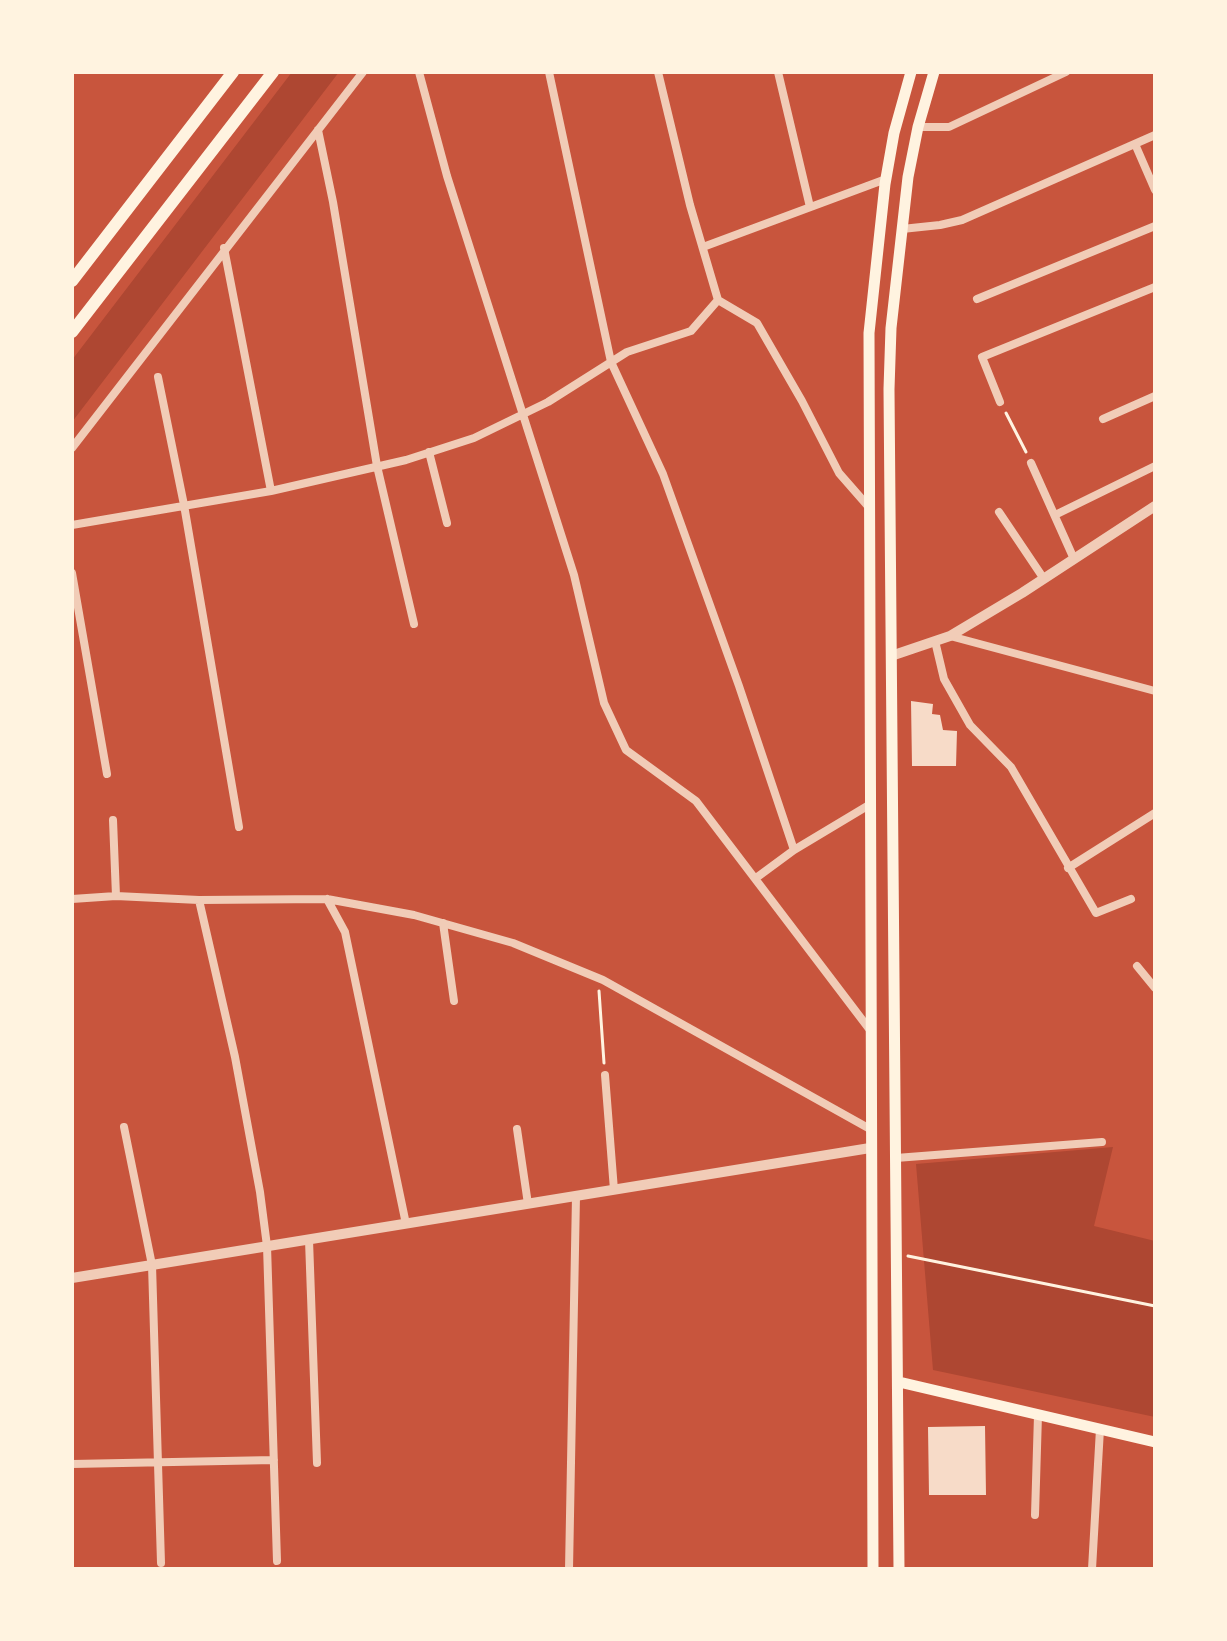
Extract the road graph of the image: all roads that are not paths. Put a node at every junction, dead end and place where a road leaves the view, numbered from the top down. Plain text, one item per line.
1 (233, 72) edge
2 (273, 72) edge
3 (363, 72) edge
4 (419, 72) edge
5 (549, 72) edge
6 (658, 72) edge
7 (778, 72) edge
8 (911, 72) edge
9 (934, 72) edge
10 (1066, 72) edge
11 (918, 127) junction
12 (318, 130) junction
13 (1155, 135) edge
14 (1135, 144) junction
15 (886, 179) junction
16 (1155, 190) edge
17 (810, 207) junction
18 (1155, 226) edge
19 (902, 229) junction
20 (703, 247) junction
21 (224, 248) junction
22 (72, 281) edge
23 (1155, 287) edge
24 (977, 299) dead end
25 (718, 300) junction
26 (72, 332) edge
27 (611, 362) junction
28 (158, 377) dead end
29 (1155, 396) edge
30 (1000, 402) road end
31 (521, 415) junction
32 (1103, 419) dead end
33 (72, 448) edge
34 (429, 452) junction
35 (1031, 463) road end
36 (377, 466) junction
37 (1155, 466) edge
38 (271, 491) junction
39 (184, 505) junction
40 (867, 505) junction
41 (1155, 506) edge
42 (999, 512) dead end
43 (1055, 515) junction
44 (447, 523) dead end
45 (72, 525) edge
46 (1074, 559) junction
47 (72, 573) edge
48 (1044, 579) junction
49 (414, 624) dead end
50 (950, 636) junction
51 (935, 641) junction
52 (891, 656) junction
53 (1155, 691) edge
54 (892, 749) junction
55 (869, 750) junction
56 (107, 774) dead end
57 (869, 805) junction
58 (1155, 813) edge
59 (113, 820) dead end
60 (239, 827) dead end
61 (794, 850) junction
62 (1068, 868) junction
63 (756, 878) junction
64 (116, 896) junction
65 (72, 899) edge
66 (327, 899) junction
67 (1131, 899) dead end
68 (199, 900) junction
69 (443, 923) junction
70 (1137, 966) dead end
71 (1155, 988) edge
72 (454, 1001) dead end
73 (870, 1030) junction
74 (605, 1075) road end
75 (124, 1127) dead end
76 (517, 1129) dead end
77 (870, 1129) junction
78 (1102, 1142) dead end
79 (870, 1148) junction
80 (896, 1158) junction
81 (614, 1190) junction
82 (576, 1196) junction
83 (528, 1204) junction
84 (406, 1224) junction
85 (309, 1240) junction
86 (267, 1246) junction
87 (152, 1265) junction
88 (72, 1278) edge
89 (899, 1382) junction
90 (1038, 1415) junction
91 (1100, 1429) junction
92 (1155, 1442) edge
93 (274, 1460) junction
94 (158, 1462) junction
95 (317, 1463) dead end
96 (72, 1464) edge
97 (1035, 1515) dead end
98 (277, 1561) dead end
99 (161, 1563) dead end
100 (569, 1569) edge
101 (873, 1569) edge
102 (899, 1569) edge
103 (1092, 1569) edge

1 - 22 highway
2 - 26 highway
3 - 12 street
4 - 31 street
5 - 27 street
6 - 20 street
7 - 17 street
8 - 15 main road
9 - 11 main road
10 - 11 street
11 - 19 main road
12 - 21 street
12 - 36 street
13 - 14 street
14 - 16 street
14 - 19 street
15 - 17 street
15 - 40 main road
17 - 20 street
18 - 24 street
19 - 52 main road
20 - 25 street
21 - 33 street
21 - 38 street
23 - 30 street
25 - 27 street
25 - 40 street
27 - 31 street
27 - 61 street
28 - 39 street
29 - 32 street
31 - 34 street
31 - 63 street
34 - 36 street
34 - 44 street
35 - 43 street
36 - 38 street
36 - 49 street
37 - 43 street
38 - 39 street
39 - 45 street
39 - 60 street
40 - 55 main road
41 - 46 street
42 - 48 street
43 - 46 street
46 - 48 street
47 - 56 street
48 - 50 street
50 - 51 street
50 - 53 street
51 - 52 street
51 - 62 street
52 - 54 main road
54 - 55 main road
54 - 80 main road
55 - 57 main road
57 - 61 street
57 - 73 main road
58 - 62 street
59 - 64 street
61 - 63 street
62 - 67 street
63 - 73 street
64 - 65 street
64 - 68 street
66 - 68 street
66 - 69 street
66 - 84 street
68 - 86 street
69 - 72 street
69 - 77 street
70 - 71 street
73 - 77 main road
74 - 81 street
75 - 87 street
76 - 83 street
77 - 79 main road
78 - 80 street
79 - 81 street
79 - 101 main road
80 - 89 main road
81 - 82 street
82 - 83 street
82 - 100 street
83 - 84 street
84 - 85 street
85 - 86 street
85 - 95 street
86 - 87 street
86 - 93 street
87 - 88 street
87 - 94 street
89 - 90 main road
89 - 102 main road
90 - 91 main road
90 - 97 street
91 - 92 main road
91 - 103 street
93 - 94 street
93 - 98 street
94 - 96 street
94 - 99 street

